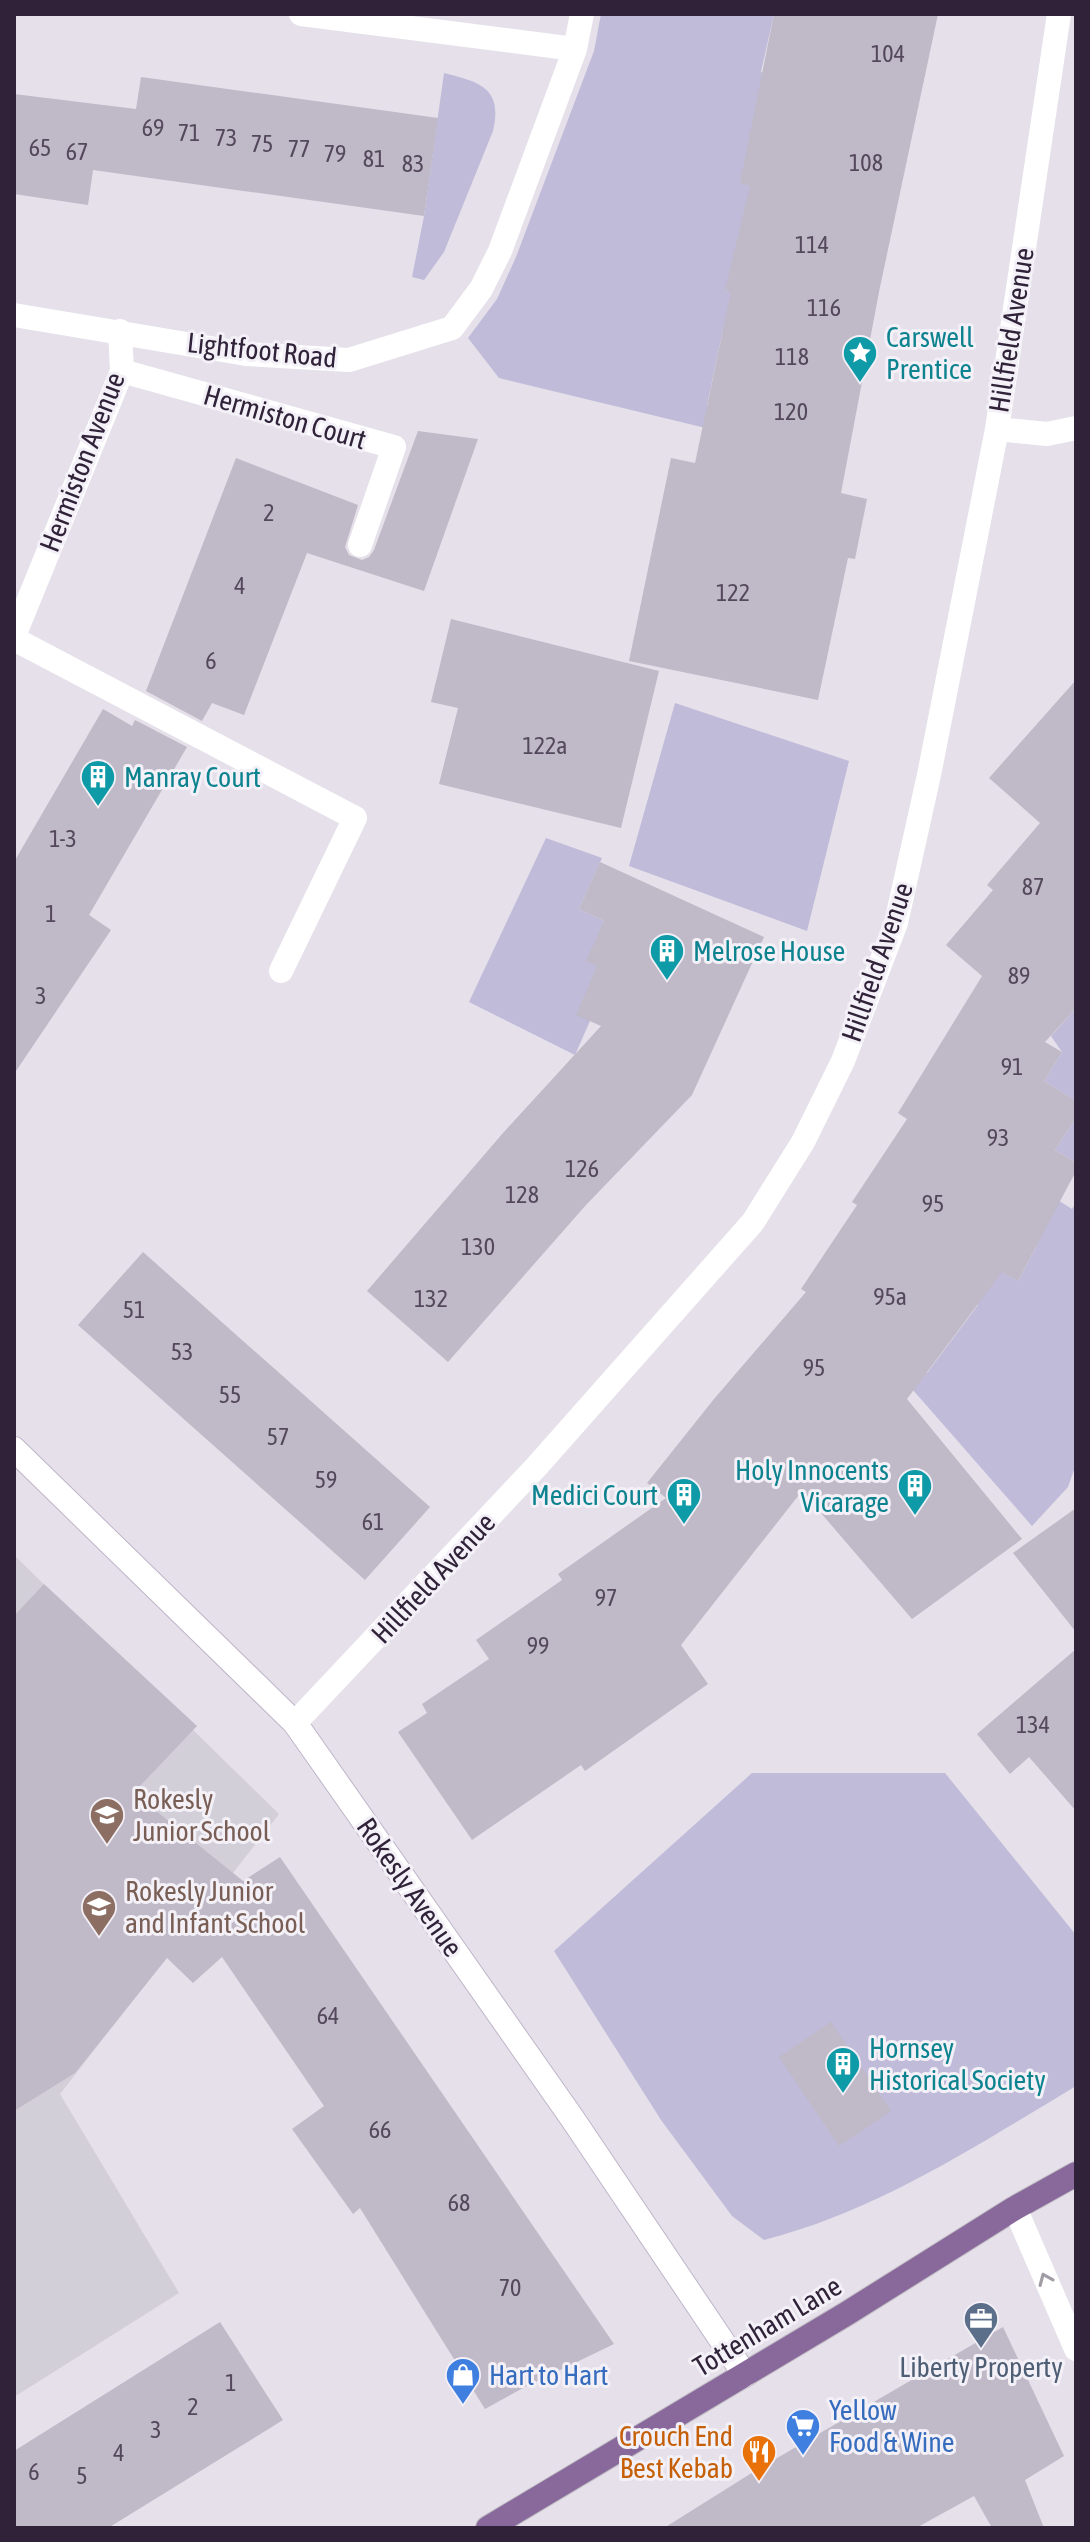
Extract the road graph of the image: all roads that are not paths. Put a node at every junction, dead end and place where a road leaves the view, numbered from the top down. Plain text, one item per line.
1 (301, 14) edge
2 (582, 14) edge
3 (1059, 14) edge
4 (575, 49) junction
5 (14, 315) edge
6 (120, 331) junction
7 (122, 371) junction
8 (1076, 428) edge
9 (997, 429) junction
10 (360, 545) dead end
11 (14, 637) edge
12 (281, 971) dead end
13 (14, 1449) edge
14 (295, 1723) junction
15 (1076, 2174) edge
16 (1015, 2208) junction
17 (1076, 2349) edge
18 (745, 2375) junction
19 (488, 2528) edge

1 - 4 street
2 - 4 street, Lightfoot Road
3 - 9 street, Hillfield Avenue
4 - 6 street, Lightfoot Road
5 - 6 street, Lightfoot Road
6 - 7 street, Hermiston Avenue
7 - 10 street, Hermiston Court
7 - 11 street, Hermiston Avenue
8 - 9 street
9 - 14 street, Hillfield Avenue
11 - 12 street
13 - 14 street, Rokesly Avenue
14 - 18 street, Rokesly Avenue
15 - 16 main road, Tottenham Lane
17 -> 16 street
16 - 18 main road, Tottenham Lane
18 - 19 main road, Tottenham Lane

